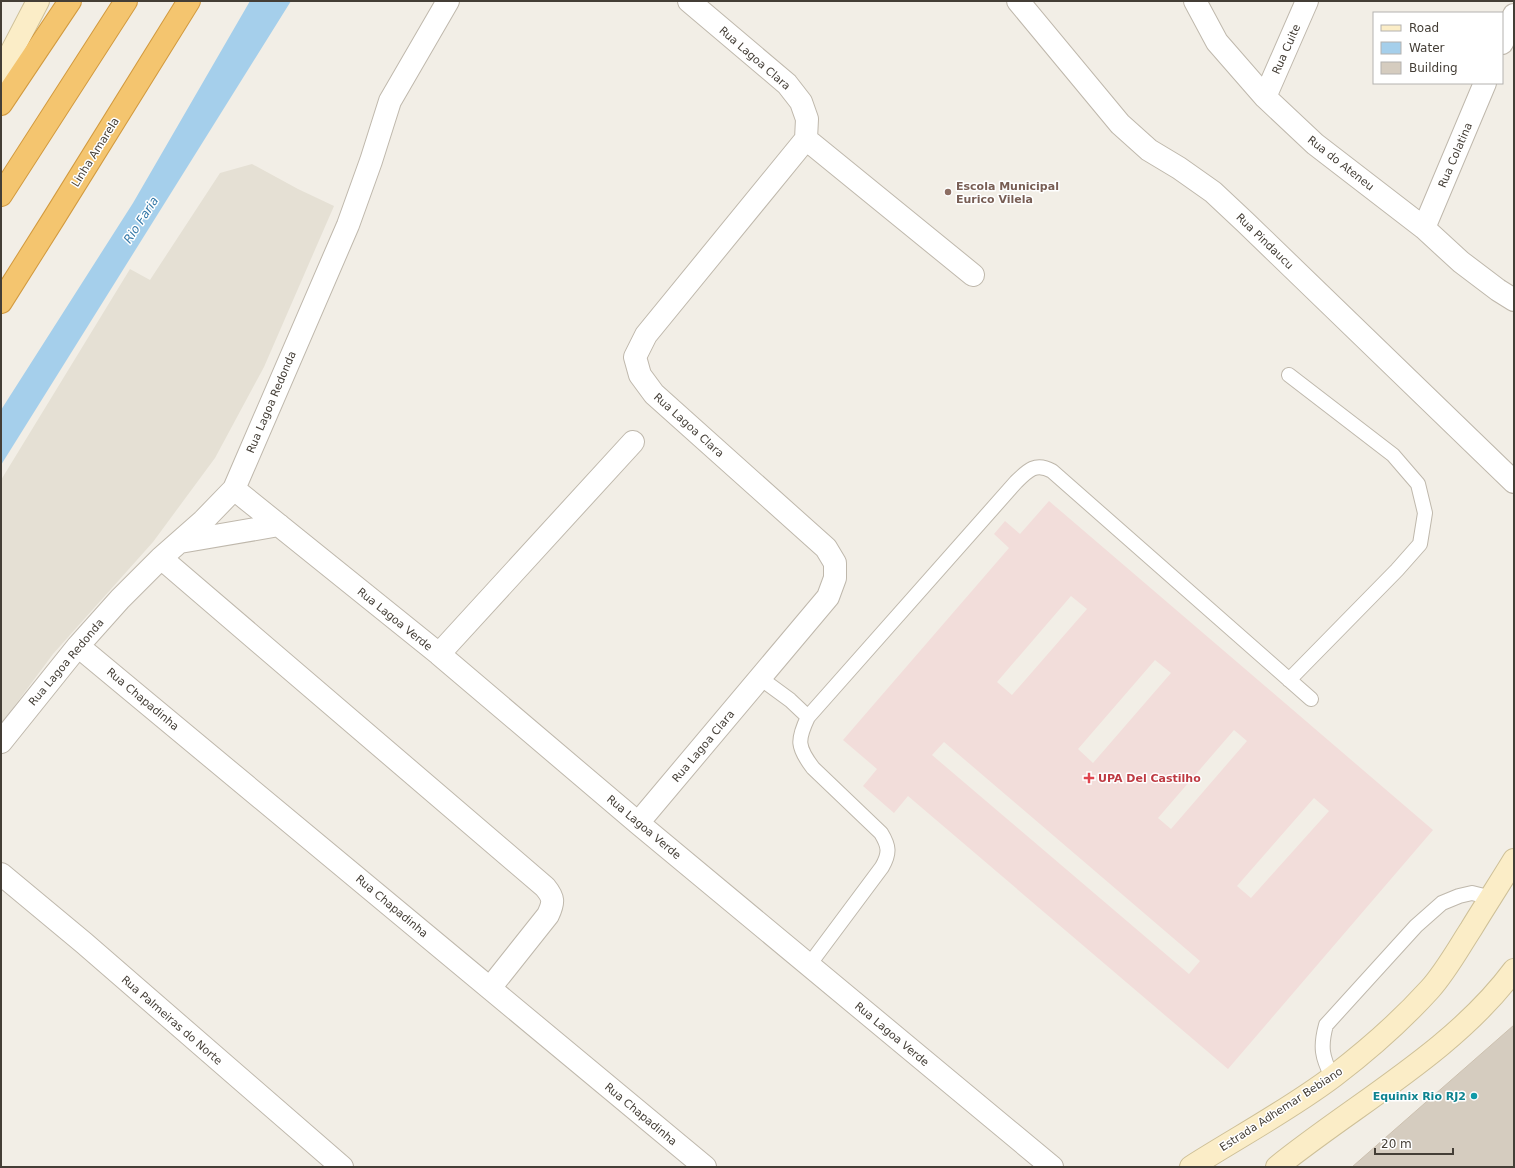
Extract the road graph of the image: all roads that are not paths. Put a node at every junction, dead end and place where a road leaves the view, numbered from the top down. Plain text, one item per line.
1 (38, 1) edge
2 (70, 1) edge
3 (126, 1) edge
4 (189, 1) edge
5 (448, 1) edge
6 (689, 1) edge
7 (1018, 1) edge
8 (1195, 1) edge
9 (1307, 1) edge
10 (1514, 15) edge
11 (1503, 41) edge
12 (1, 72) edge
13 (1485, 84) edge
14 (1265, 97) junction
15 (1, 104) edge
16 (806, 139) junction
17 (1, 195) edge
18 (1424, 228) junction
19 (973, 274) dead end
20 (1514, 300) edge
21 (1, 302) edge
22 (1289, 375) dead end
23 (632, 442) dead end
24 (1514, 482) edge
25 (234, 489) junction
26 (279, 525) junction
27 (180, 542) junction
28 (161, 558) junction
29 (78, 646) junction
30 (439, 654) junction
31 (760, 678) junction
32 (1290, 680) junction
33 (1312, 699) dead end
34 (808, 716) junction
35 (1, 742) edge
36 (638, 823) junction
37 (1514, 860) edge
38 (1, 874) edge
39 (1492, 898) junction
40 (809, 965) junction
41 (1514, 970) edge
42 (490, 988) junction
43 (1332, 1077) junction
44 (342, 1167) edge
45 (705, 1167) edge
46 (1052, 1167) edge
47 (1191, 1167) edge
48 (1277, 1167) edge

1 - 12 main road
2 - 15 highway
3 - 17 highway
4 - 21 highway, Linha Amarela
5 - 25 street, Rua Lagoa Redonda
6 - 16 street, Rua Lagoa Clara
7 - 24 street, Rua Pindaucu
8 - 14 street, Rua do Ateneu
9 - 14 street, Rua Cuite
10 - 11 street
13 - 18 street, Rua Colatina
14 - 18 street, Rua do Ateneu
16 - 19 street
16 - 31 street, Rua Lagoa Clara
18 - 20 street, Rua do Ateneu
22 - 32 lane
23 - 30 street
25 - 26 street, Rua Lagoa Verde
25 - 27 street, Rua Lagoa Redonda
26 - 27 street
26 - 30 street, Rua Lagoa Verde
27 - 28 street, Rua Lagoa Redonda
28 - 29 street, Rua Lagoa Redonda
28 - 42 street
29 - 35 street, Rua Lagoa Redonda
29 - 42 street, Rua Chapadinha
30 - 36 street, Rua Lagoa Verde
31 - 34 lane
31 - 36 street, Rua Lagoa Clara
32 - 33 lane
32 - 34 lane
34 - 40 lane
36 - 40 street, Rua Lagoa Verde
37 - 39 main road, Estrada Adhemar Bebiano
38 - 44 street, Rua Palmeiras do Norte
39 - 43 main road, Estrada Adhemar Bebiano
39 - 43 lane
40 - 46 street, Rua Lagoa Verde
41 - 48 main road
42 - 45 street, Rua Chapadinha
43 - 47 main road, Estrada Adhemar Bebiano

